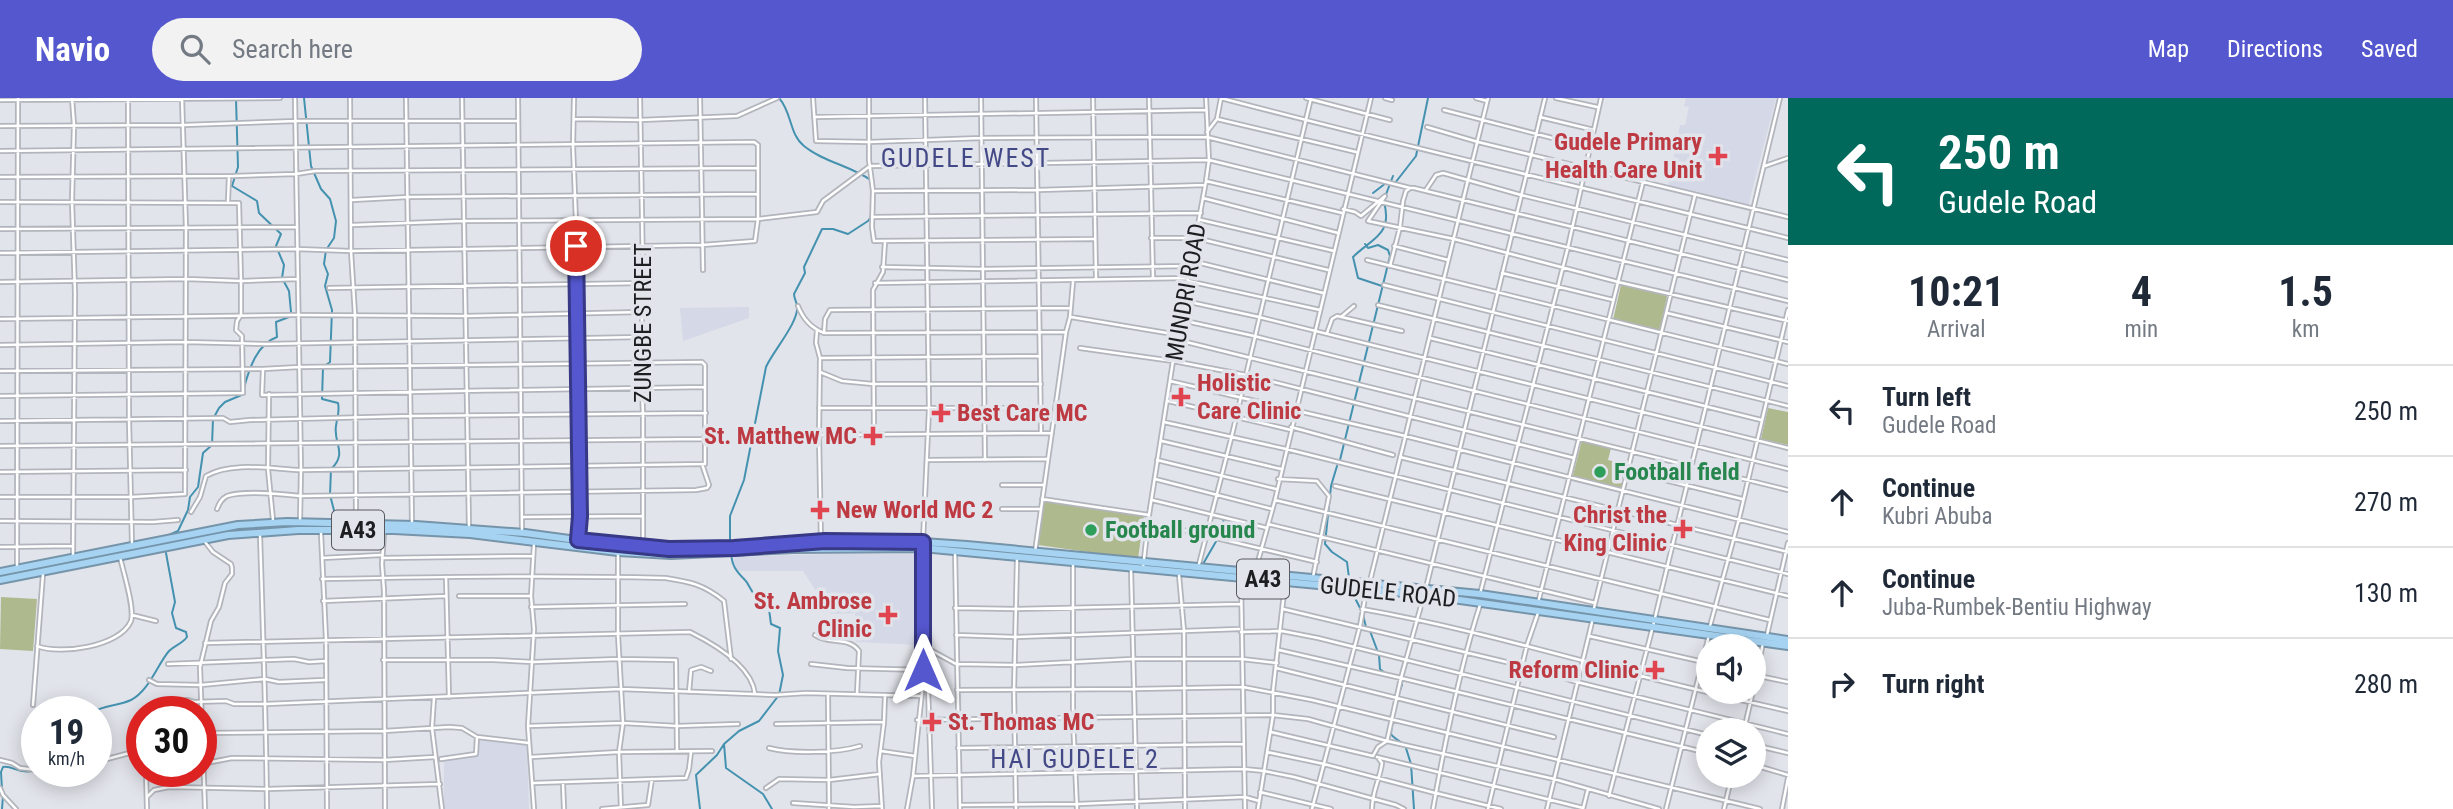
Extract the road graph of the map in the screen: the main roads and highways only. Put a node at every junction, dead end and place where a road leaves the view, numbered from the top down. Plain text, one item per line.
1 (923, 545) junction
2 (719, 551) junction
3 (735, 551) junction
4 (1143, 565) junction
5 (0, 572) edge
6 (1286, 578) junction
7 (0, 580) edge
8 (1368, 586) junction
9 (1723, 634) edge
10 (1766, 640) edge
11 (1766, 640) edge
12 (1788, 640) edge
13 (1788, 646) edge

1 - 3 highway, GUDELE ROAD / A43
1 - 3 highway, GUDELE ROAD / A43
1 - 4 highway, GUDELE ROAD / A43
1 - 4 highway, GUDELE ROAD / A43
2 - 3 highway, A43
2 - 5 highway, A43
2 - 7 highway, A43
4 - 6 highway, GUDELE ROAD / A43
4 - 6 highway, GUDELE ROAD / A43
6 - 8 highway, GUDELE ROAD / A43
6 - 8 highway, GUDELE ROAD / A43
8 - 9 highway, GUDELE ROAD / A43
10 - 12 highway, GUDELE ROAD / A43
11 - 13 highway, GUDELE ROAD / A43

